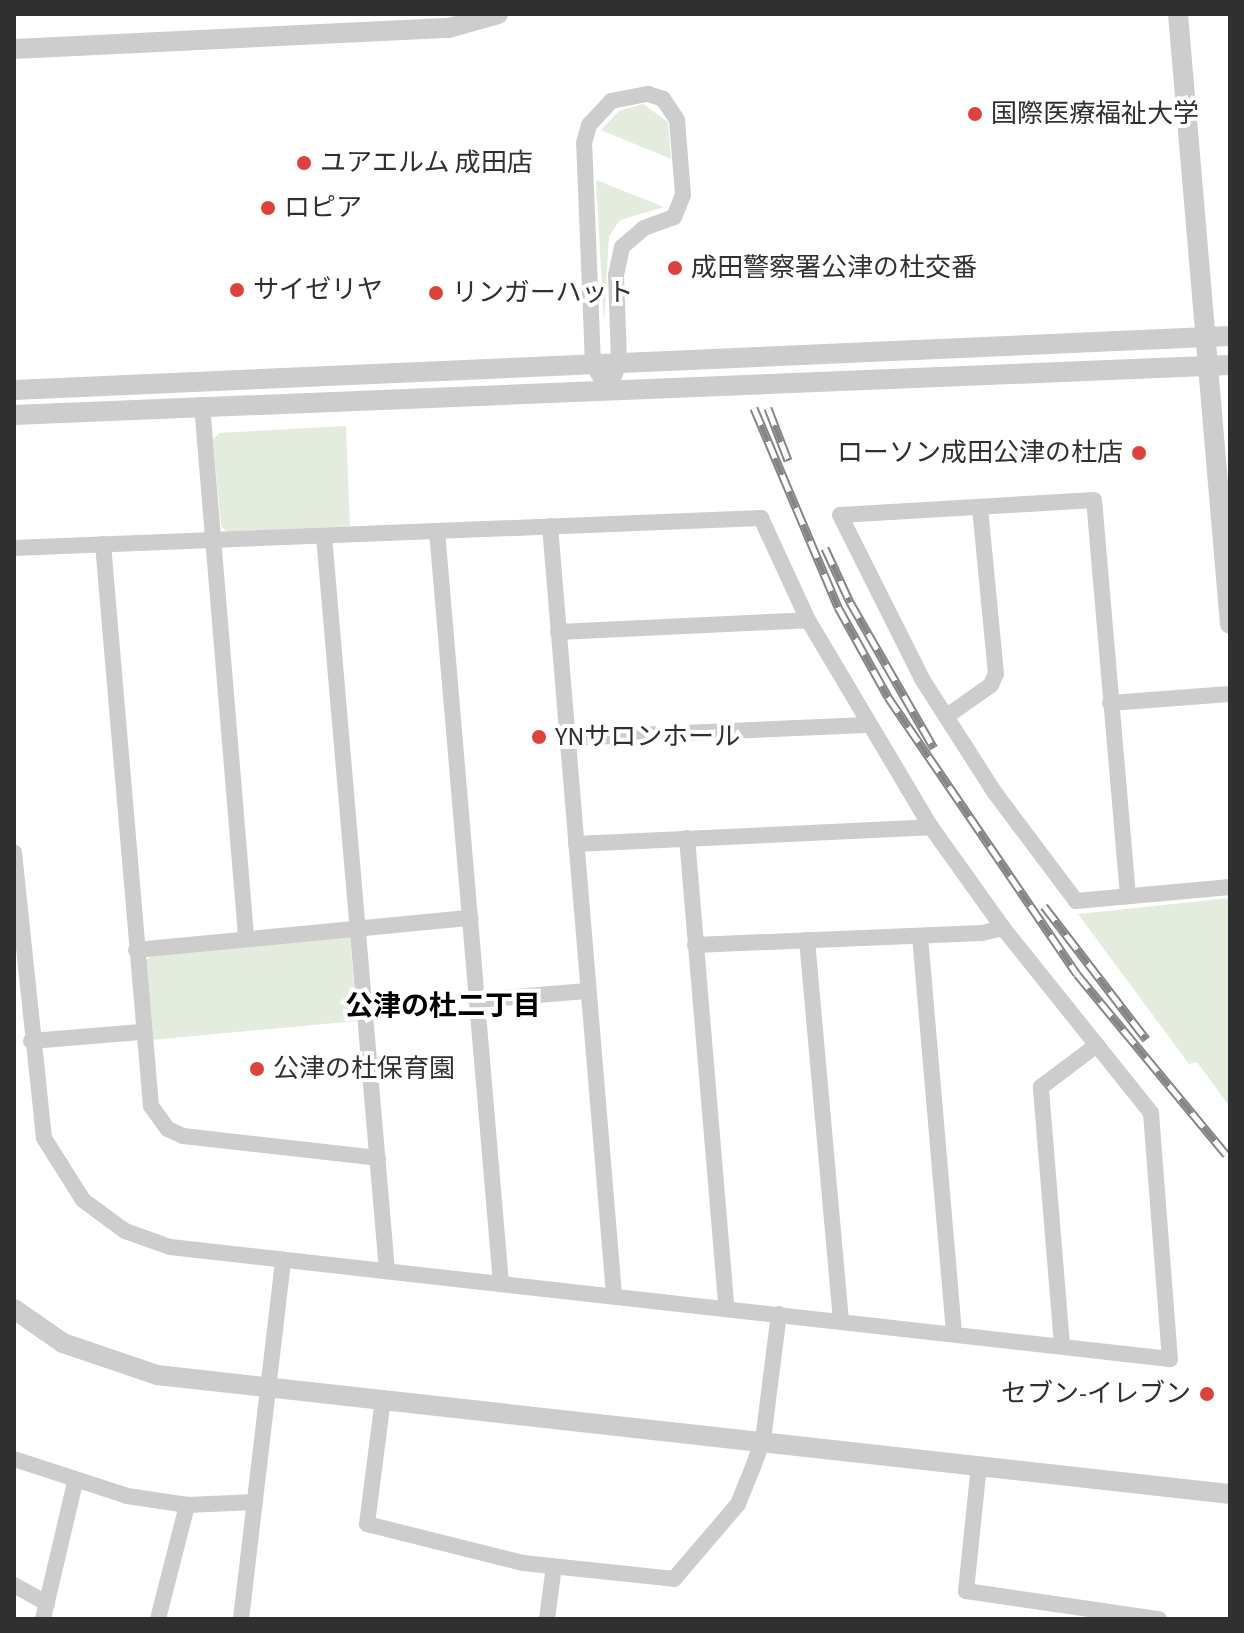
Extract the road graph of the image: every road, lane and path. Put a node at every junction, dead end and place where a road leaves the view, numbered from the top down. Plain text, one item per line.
1 (498, 14) edge
2 (1178, 14) edge
3 (14, 49) edge
4 (1230, 336) edge
5 (1204, 337) junction
6 (619, 363) junction
7 (593, 364) junction
8 (1230, 365) edge
9 (1205, 367) junction
10 (14, 390) edge
11 (608, 391) junction
12 (202, 405) junction
13 (20, 414) edge
14 (980, 508) junction
15 (550, 526) junction
16 (437, 531) junction
17 (324, 536) junction
18 (214, 541) junction
19 (103, 544) junction
20 (14, 548) edge
21 (808, 620) junction
22 (1230, 624) edge
23 (558, 632) junction
24 (1230, 694) edge
25 (1110, 703) junction
26 (947, 716) junction
27 (866, 725) junction
28 (567, 738) junction
29 (931, 827) junction
30 (687, 838) junction
31 (576, 844) junction
32 (14, 853) edge
33 (1230, 887) edge
34 (1128, 896) junction
35 (470, 918) junction
36 (359, 927) junction
37 (1003, 928) junction
38 (17, 929) edge
39 (246, 936) junction
40 (920, 936) junction
41 (807, 940) junction
42 (695, 945) junction
43 (136, 950) junction
44 (587, 991) junction
45 (476, 1000) junction
46 (141, 1032) junction
47 (31, 1041) junction
48 (1097, 1045) junction
49 (378, 1158) junction
50 (283, 1259) junction
51 (387, 1271) junction
52 (501, 1284) junction
53 (614, 1295) junction
54 (726, 1307) junction
55 (14, 1309) edge
56 (779, 1314) junction
57 (841, 1321) junction
58 (954, 1334) junction
59 (1062, 1345) junction
60 (269, 1387) junction
61 (383, 1399) junction
62 (763, 1440) junction
63 (14, 1459) edge
64 (979, 1465) junction
65 (75, 1483) junction
66 (1230, 1494) edge
67 (255, 1502) junction
68 (187, 1505) junction
69 (554, 1566) junction
70 (14, 1585) edge
71 (45, 1611) edge
72 (158, 1619) edge
73 (241, 1619) edge
74 (547, 1619) edge
75 (1159, 1619) edge

1 - 3 street
2 - 5 street
4 - 5 street
5 - 6 street
5 - 9 street
6 - 7 street
6 - 7 street
6 - 11 street
7 - 10 street
7 - 11 street
8 - 9 street
9 - 11 street
9 - 22 street
11 - 12 street
12 - 13 street
12 - 18 street
14 - 25 street
14 - 26 street
14 - 26 street
15 - 16 street
15 - 21 street
15 - 23 street
16 - 17 street
16 - 35 street
17 - 18 street
17 - 36 street
18 - 19 street
18 - 39 street
19 - 20 street
19 - 43 street
21 - 23 street
21 - 27 street
23 - 28 street
24 - 25 street
25 - 34 street
26 - 34 street
27 - 28 street
27 - 29 street
28 - 31 street
29 - 30 street
29 - 37 street
30 - 31 street
30 - 42 street
31 - 44 street
32 - 38 street
33 - 34 street
35 - 36 street
35 - 45 street
36 - 39 street
36 - 49 street
37 - 40 street
37 - 48 street
38 - 47 street
39 - 43 street
40 - 41 street
40 - 58 street
41 - 42 street
41 - 57 street
42 - 54 street
43 - 46 street
44 - 45 street
44 - 53 street
45 - 52 street
46 - 47 street
46 - 49 street
47 - 50 street
48 - 59 street
48 - 59 street
49 - 51 street
50 - 51 street
50 - 60 street
51 - 52 street
52 - 53 street
53 - 54 street
54 - 56 street
55 - 60 street
56 - 57 street
56 - 62 street
57 - 58 street
58 - 59 street
60 - 61 street
60 - 67 street
61 - 62 street
61 - 69 street
62 - 64 street
62 - 69 street
63 - 65 street
64 - 66 street
64 - 75 street
65 - 68 street
65 - 71 street
67 - 68 street
67 - 73 street
68 - 72 street
69 - 74 street
70 - 71 street

